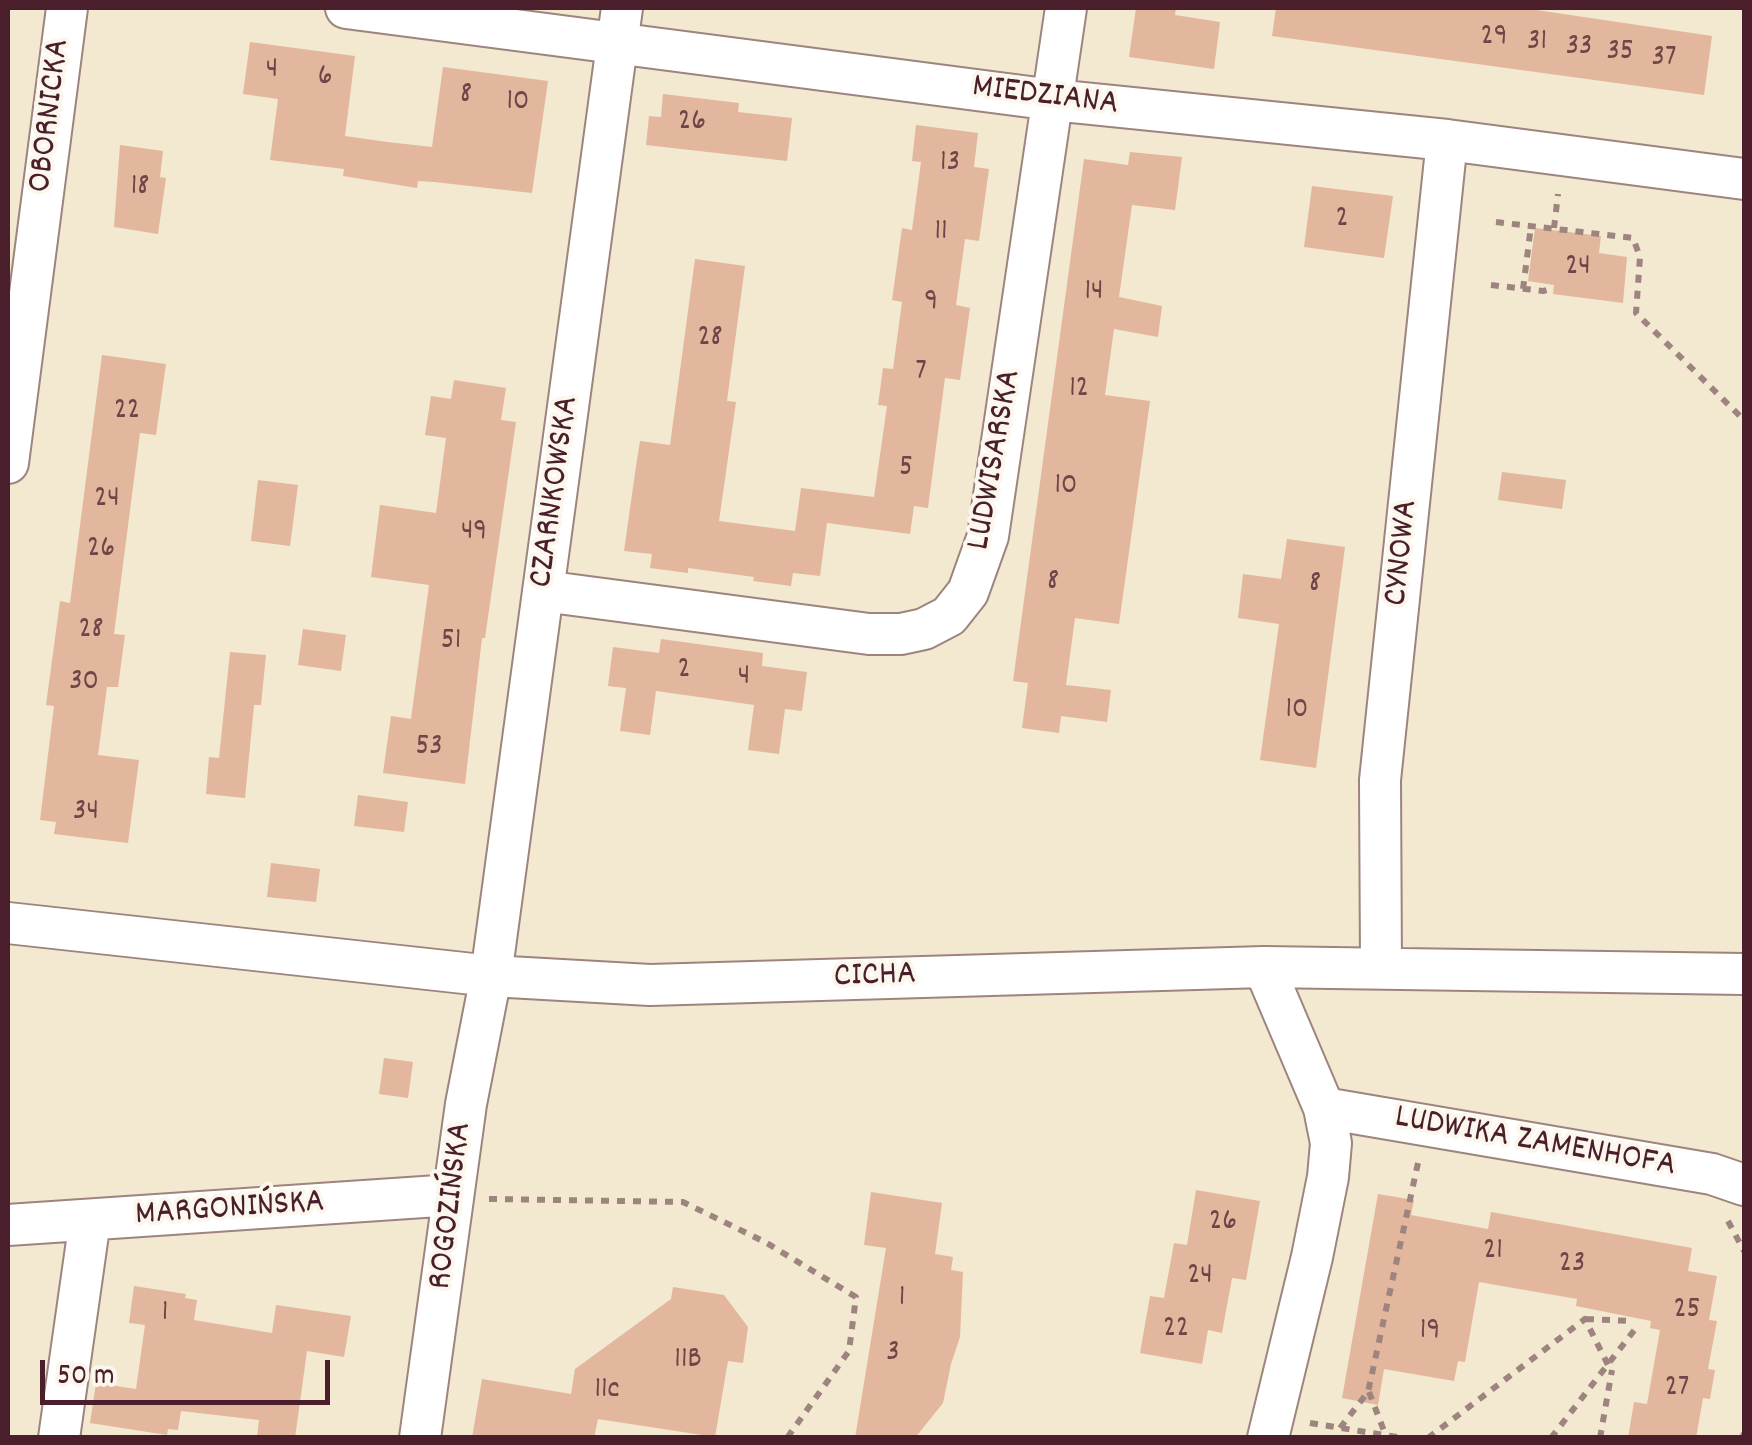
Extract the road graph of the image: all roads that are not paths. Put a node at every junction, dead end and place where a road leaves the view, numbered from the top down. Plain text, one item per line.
1 (66, 8) edge
2 (346, 8) edge
3 (1066, 8) edge
4 (620, 26) edge
5 (1053, 100) junction
6 (1448, 140) junction
7 (1744, 179) edge
8 (8, 463) edge
9 (544, 591) junction
10 (8, 923) edge
11 (1264, 966) junction
12 (1380, 967) junction
13 (1744, 974) edge
14 (491, 976) junction
15 (1324, 1108) junction
16 (1744, 1185) edge
17 (452, 1195) junction
18 (90, 1220) junction
19 (8, 1225) edge
20 (1270, 1428) edge
21 (59, 1438) edge
22 (420, 1438) edge

1 - 8 street, OBORNICKA
2 - 4 street, MIEDZIANA
3 - 5 street, LUDWISARSKA
4 - 5 street, MIEDZIANA
4 - 9 street, CZARNKOWSKA
5 - 6 street, MIEDZIANA
5 - 9 street, LUDWISARSKA
6 - 7 street, MIEDZIANA
6 - 12 street, CYNOWA
9 - 14 street, CZARNKOWSKA
10 - 14 street, CICHA
11 - 12 street, CICHA
11 - 14 street, CICHA
11 - 15 street
12 - 13 street, CICHA
14 - 17 street, ROGOZIŃSKA
15 - 16 street, LUDWIKA ZAMENHOFA
15 - 20 street
17 - 18 street, MARGONIŃSKA
17 - 22 street, ROGOZIŃSKA
18 - 19 street, MARGONIŃSKA
18 - 21 street

